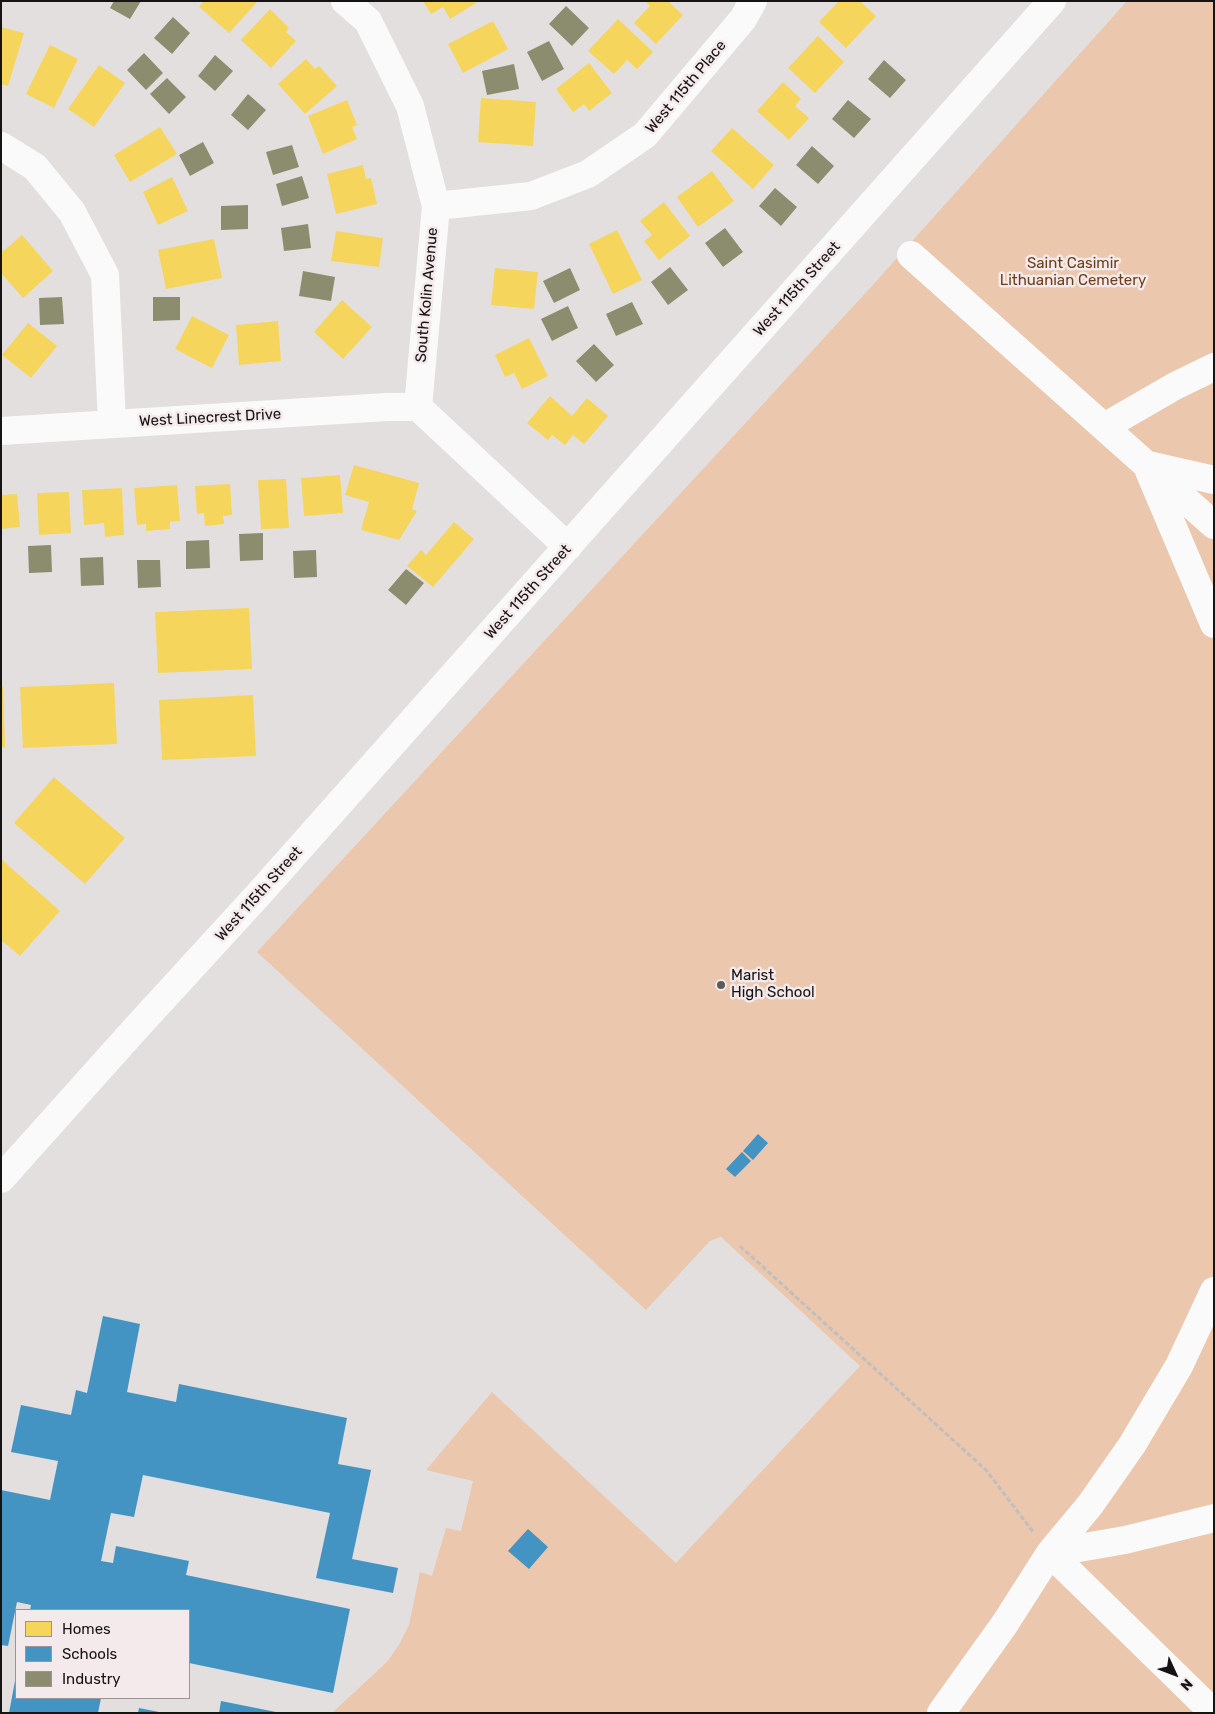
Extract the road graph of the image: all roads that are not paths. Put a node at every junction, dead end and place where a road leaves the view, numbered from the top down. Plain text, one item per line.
1 (345, 1) edge
2 (753, 1) edge
3 (1052, 1) edge
4 (1, 146) edge
5 (436, 206) junction
6 (912, 255) dead end
7 (1214, 367) edge
8 (418, 407) junction
9 (112, 423) junction
10 (1104, 428) junction
11 (1, 431) edge
12 (1146, 465) junction
13 (1214, 480) edge
14 (1214, 524) edge
15 (568, 547) junction
16 (1214, 624) edge
17 (1, 1179) edge
18 (1214, 1291) edge
19 (1214, 1518) edge
20 (1050, 1553) junction
21 (1214, 1712) edge
22 (941, 1713) edge

1 - 5 street, South Kolin Avenue
2 - 5 street, West 115th Place
3 - 15 street, West 115th Street
4 - 9 street
5 - 8 street, South Kolin Avenue
6 - 10 street
7 - 10 street
8 - 9 street, West Linecrest Drive
8 - 15 street
9 - 11 street, West Linecrest Drive
10 - 12 street
12 - 13 street
12 - 14 street
12 - 16 street
15 - 17 street, West 115th Street
18 - 20 street
19 - 20 street
20 - 21 street
20 - 22 street

